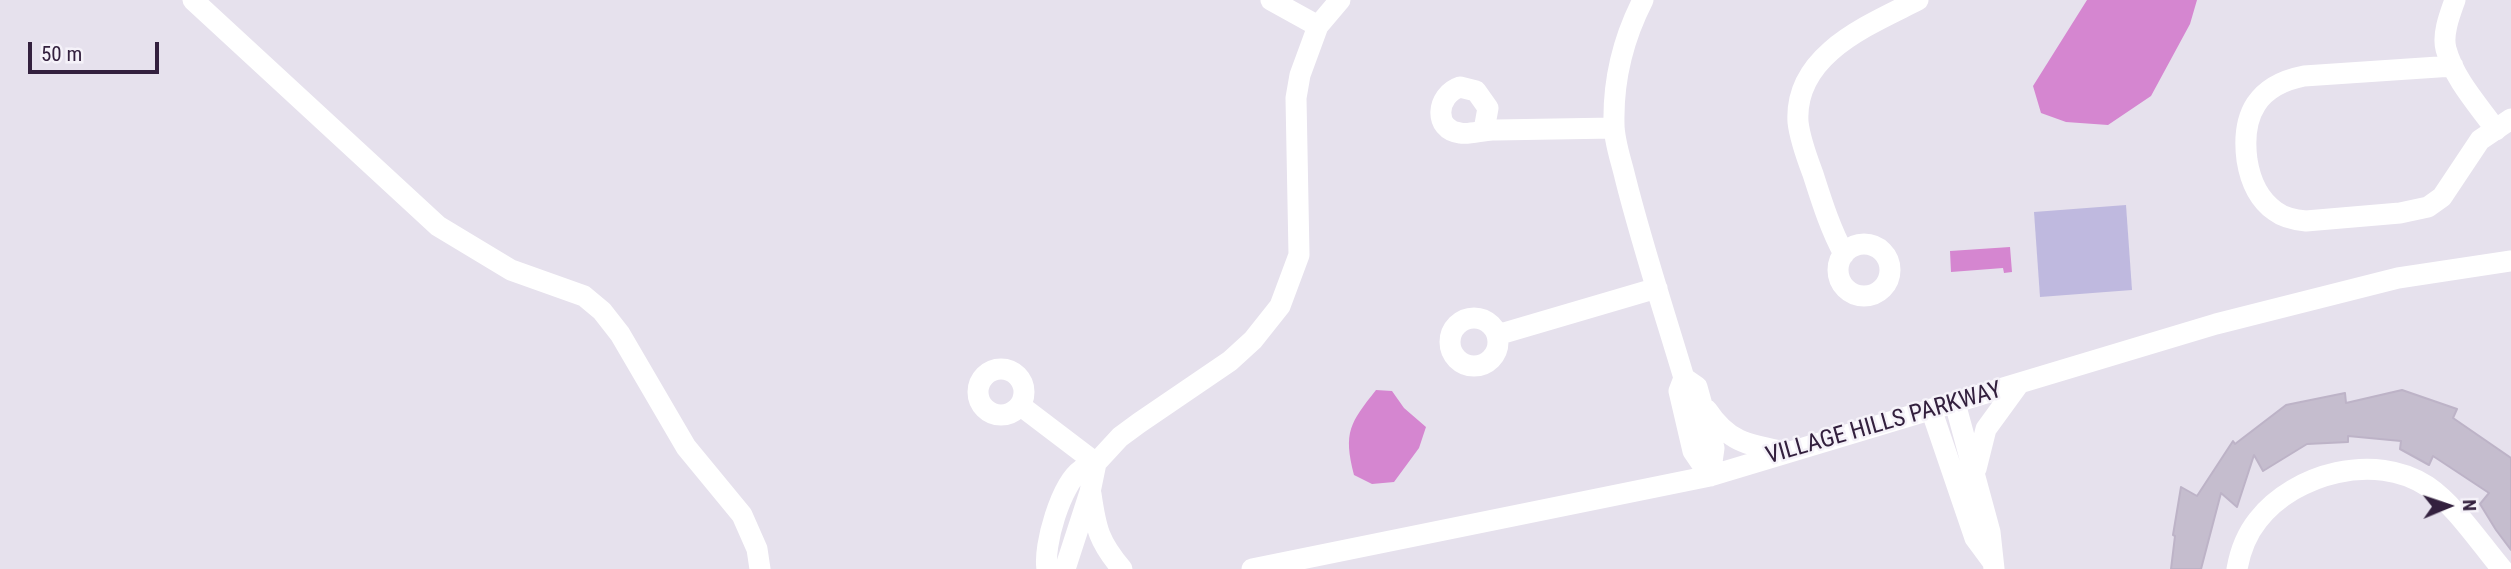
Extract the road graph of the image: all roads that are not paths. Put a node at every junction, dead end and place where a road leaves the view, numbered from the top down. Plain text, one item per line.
1 (193, 0) edge
2 (1271, 0) edge
3 (1340, 0) edge
4 (1643, 0) edge
5 (1918, 0) edge
6 (2455, 0) edge
7 (1318, 26) junction
8 (2453, 66) junction
9 (2504, 125) edge
10 (1614, 128) junction
11 (1477, 131) dead end
12 (1844, 254) dead end
13 (2511, 261) edge
14 (1657, 288) junction
15 (1497, 335) dead end
16 (1684, 378) junction
17 (2018, 385) junction
18 (1701, 399) junction
19 (1955, 402) junction
20 (1021, 406) dead end
21 (1931, 409) junction
22 (1788, 453) junction
23 (1097, 463) junction
24 (1975, 471) junction
25 (1710, 476) junction
26 (1090, 492) junction
27 (1993, 565) edge
28 (760, 569) edge
29 (1047, 569) edge
30 (1065, 569) edge
31 (1122, 569) edge
32 (1252, 569) edge
33 (2236, 569) edge
34 (2502, 569) edge

1 - 28 street
2 - 7 street
3 - 7 street
4 - 10 street
5 - 12 street
6 - 8 street
7 - 23 street
8 - 9 street
8 - 9 street
10 - 11 street
10 - 14 street
13 - 17 street, VILLAGE HILLS PARKWAY
14 - 15 street
14 - 16 street
16 - 18 street
16 - 25 street
17 - 19 street, VILLAGE HILLS PARKWAY
17 - 24 street
18 - 22 street
18 - 25 street
19 - 21 street, VILLAGE HILLS PARKWAY
19 - 24 street
20 - 23 street
21 - 22 street, VILLAGE HILLS PARKWAY
21 - 27 street
22 - 25 street, VILLAGE HILLS PARKWAY
23 - 26 street
23 - 29 street
24 - 27 street
25 - 32 street, VILLAGE HILLS PARKWAY
26 - 30 street
26 - 31 street
33 - 34 street

